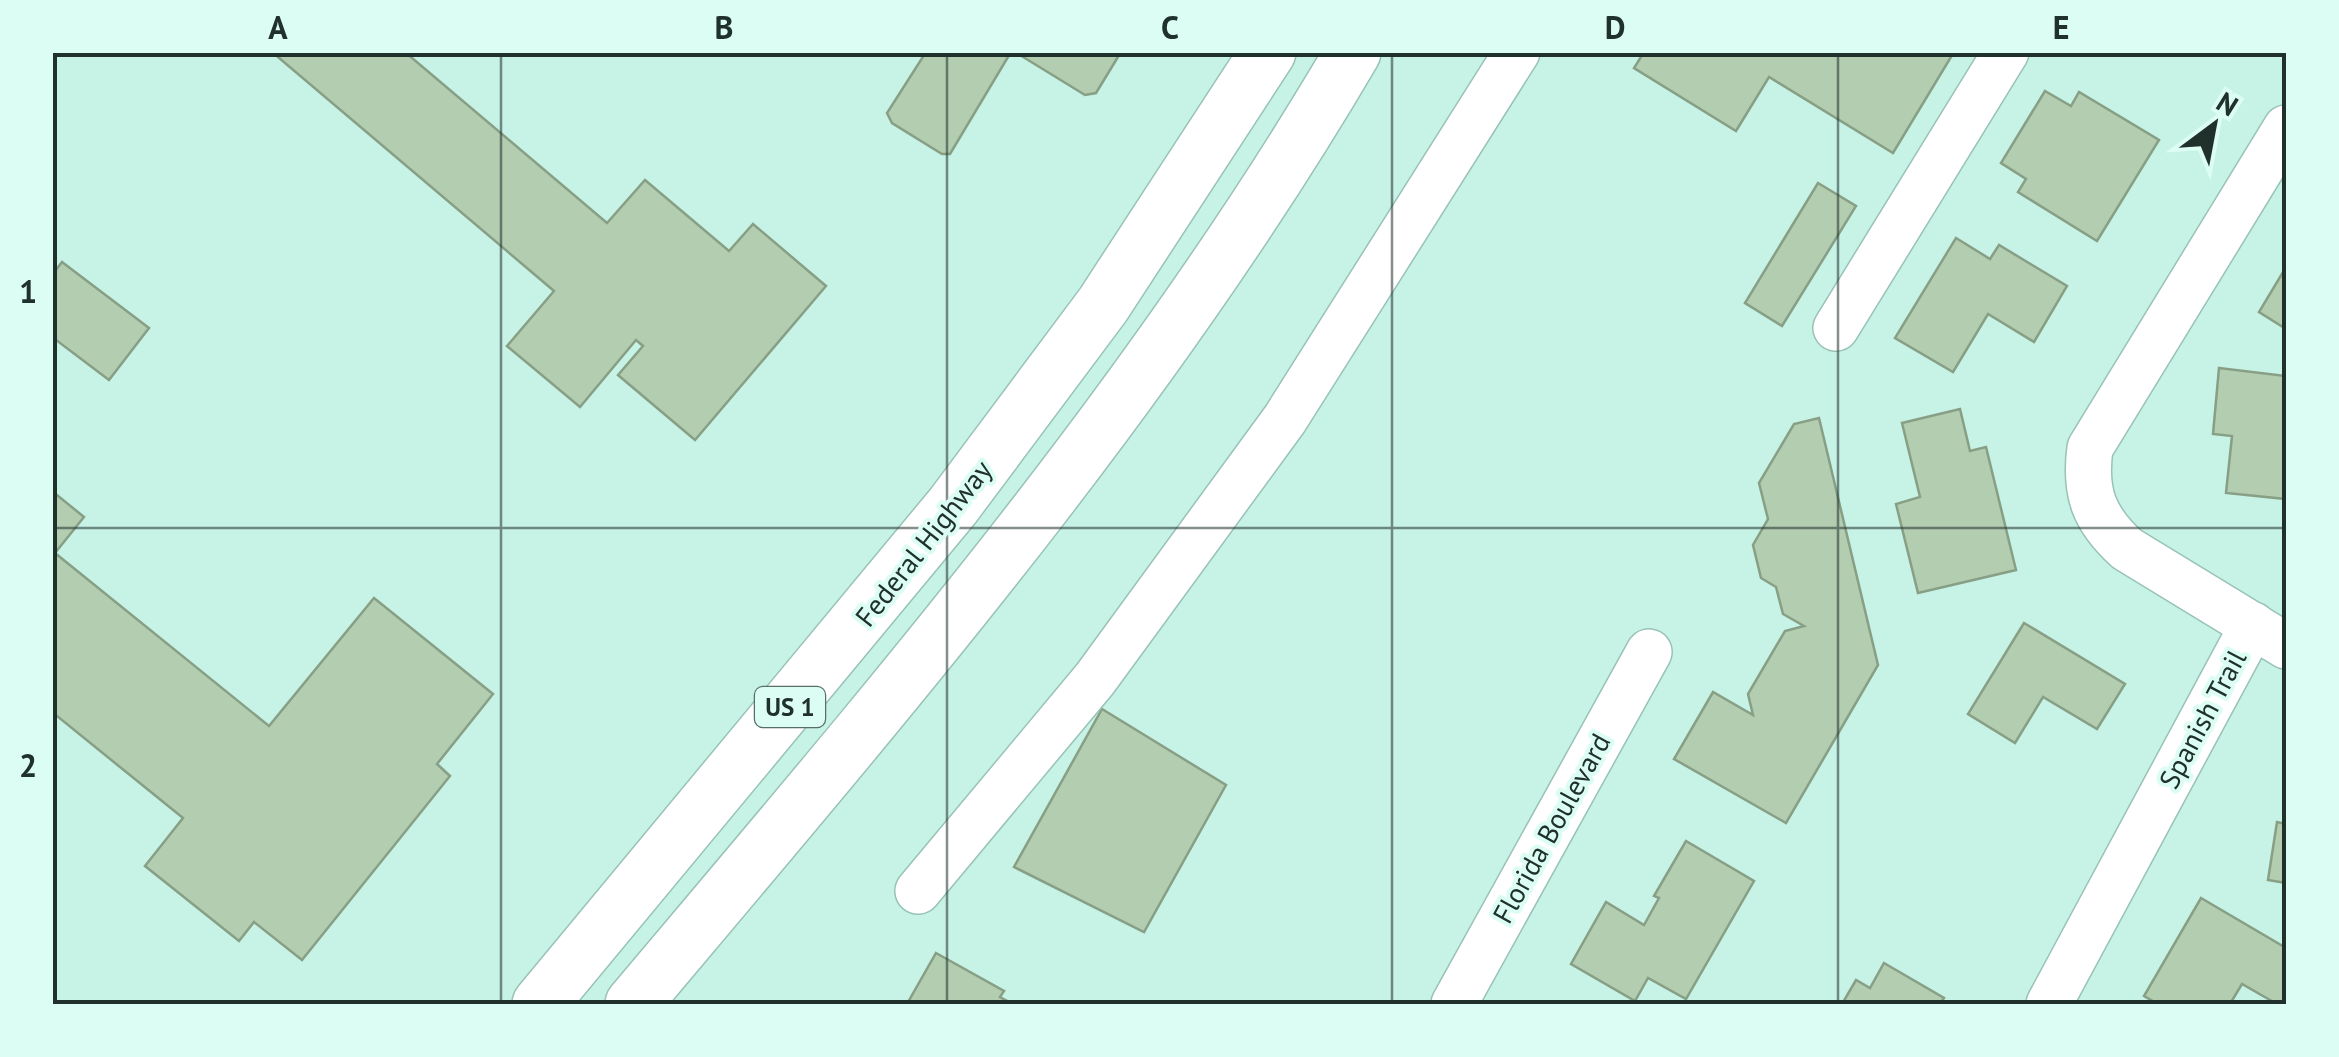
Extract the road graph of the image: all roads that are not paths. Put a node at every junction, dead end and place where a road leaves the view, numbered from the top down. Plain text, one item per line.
1 (1268, 52) edge
2 (1353, 52) edge
3 (1517, 52) edge
4 (2006, 52) edge
5 (2286, 128) edge
6 (1146, 240) junction
7 (1836, 328) dead end
8 (1163, 340) junction
9 (2270, 635) edge
10 (1649, 652) dead end
11 (918, 890) dead end
12 (540, 1004) edge
13 (634, 1004) edge
14 (1454, 1004) edge
15 (2049, 1004) edge

1 - 6 main road, Federal Highway / US 1
2 - 8 main road, US 1
3 - 11 street
4 - 7 street
5 - 9 street, Spanish Trail
6 - 8 main road
6 - 12 main road, Federal Highway / US 1
8 - 13 main road, US 1
9 - 15 street, Spanish Trail
10 - 14 street, Florida Boulevard

